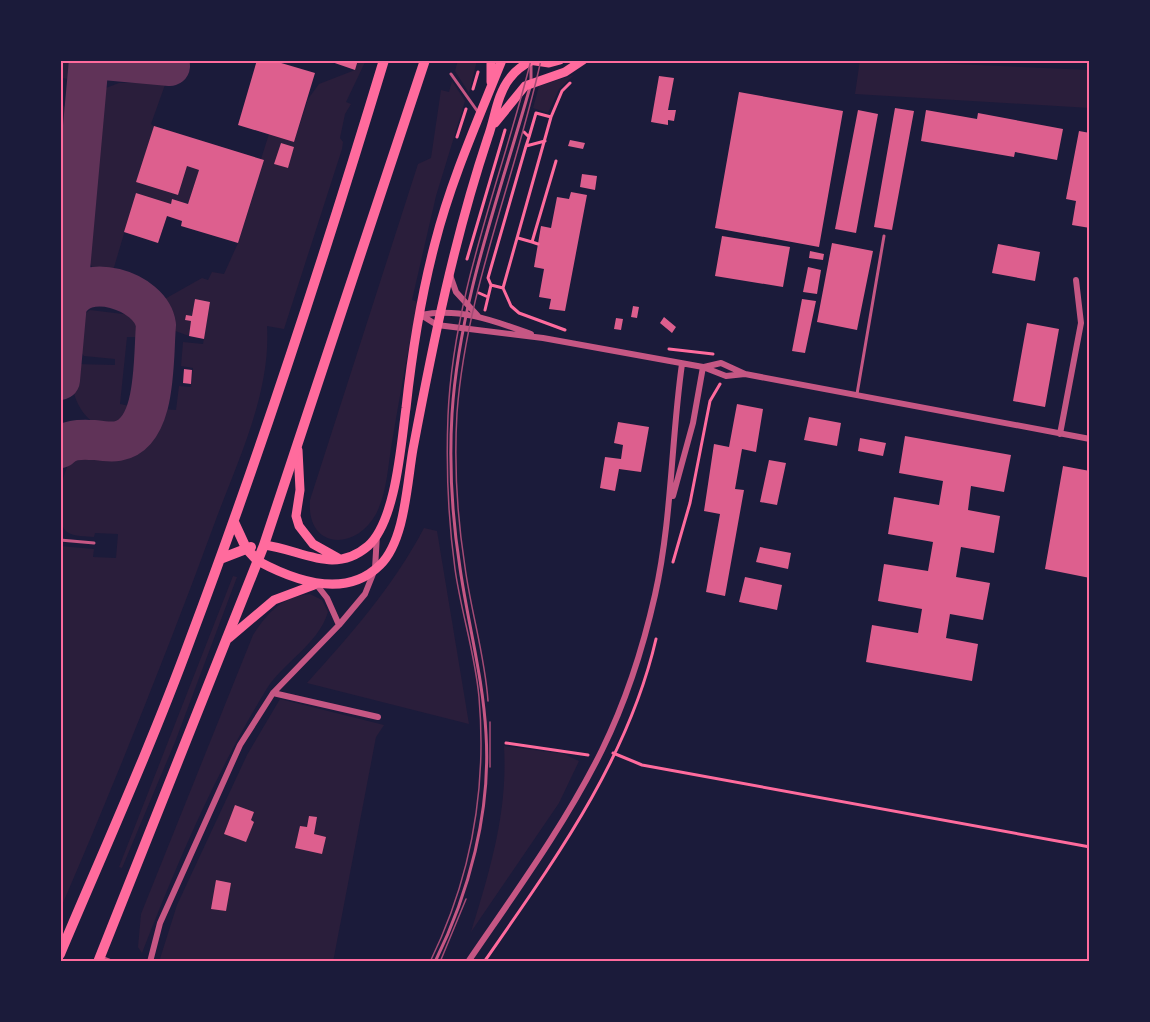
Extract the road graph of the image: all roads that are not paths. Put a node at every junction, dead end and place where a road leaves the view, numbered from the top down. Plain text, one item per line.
1 (384, 60) edge
2 (425, 60) edge
3 (491, 60) edge
4 (502, 60) edge
5 (530, 60) edge
6 (560, 60) edge
7 (583, 60) edge
8 (451, 74) dead end
9 (531, 82) junction
10 (491, 88) junction
11 (480, 115) junction
12 (491, 130) junction
13 (885, 236) dead end
14 (448, 270) junction
15 (1076, 280) dead end
16 (469, 305) junction
17 (440, 311) junction
18 (421, 315) junction
19 (467, 315) junction
20 (478, 316) junction
21 (437, 325) junction
22 (464, 329) junction
23 (543, 338) junction
24 (682, 364) junction
25 (703, 367) junction
26 (745, 374) junction
27 (856, 396) junction
28 (1060, 434) junction
29 (1090, 439) edge
30 (298, 450) junction
31 (669, 508) junction
32 (234, 522) junction
33 (377, 534) junction
34 (60, 540) edge
35 (94, 543) dead end
36 (264, 545) junction
37 (246, 548) junction
38 (338, 558) junction
39 (220, 559) junction
40 (258, 561) junction
41 (375, 569) junction
42 (316, 584) junction
43 (339, 625) junction
44 (229, 638) junction
45 (273, 693) junction
46 (378, 717) dead end
47 (60, 954) edge
48 (103, 961) edge
49 (150, 962) edge
50 (435, 962) edge
51 (468, 962) edge

1 - 32 main road
2 - 30 main road
3 - 10 main road
4 - 10 main road
5 - 6 main road
5 - 9 lane
5 - 12 main road
7 - 9 main road
8 - 11 lane
9 - 12 main road
9 - 16 lane
10 - 11 main road
11 - 18 main road
12 - 14 main road
13 - 27 lane
14 - 16 street
14 - 17 main road
15 - 28 street
16 - 19 lane
16 - 20 street
17 - 18 street
17 - 19 street
17 - 21 main road
18 - 21 street
18 - 33 main road
19 - 20 street
19 - 22 lane
20 - 23 street
21 - 22 street
21 - 41 main road
22 - 23 street
22 - 50 lane
23 - 24 street
24 - 25 street
24 - 31 street
25 - 26 street
25 - 26 street
25 - 31 street
26 - 27 street
27 - 28 street
28 - 29 street
30 - 36 main road
30 - 38 main road
31 - 51 street
32 - 37 main road
32 - 39 main road
33 - 38 main road
33 - 41 street
34 - 35 lane
36 - 37 main road
36 - 38 main road
36 - 40 main road
37 - 39 main road
37 - 40 main road
39 - 47 main road
40 - 42 main road
40 - 44 main road
41 - 42 main road
41 - 43 street
42 - 43 street
42 - 44 main road
43 - 45 street
44 - 48 main road
45 - 46 street
45 - 49 street

